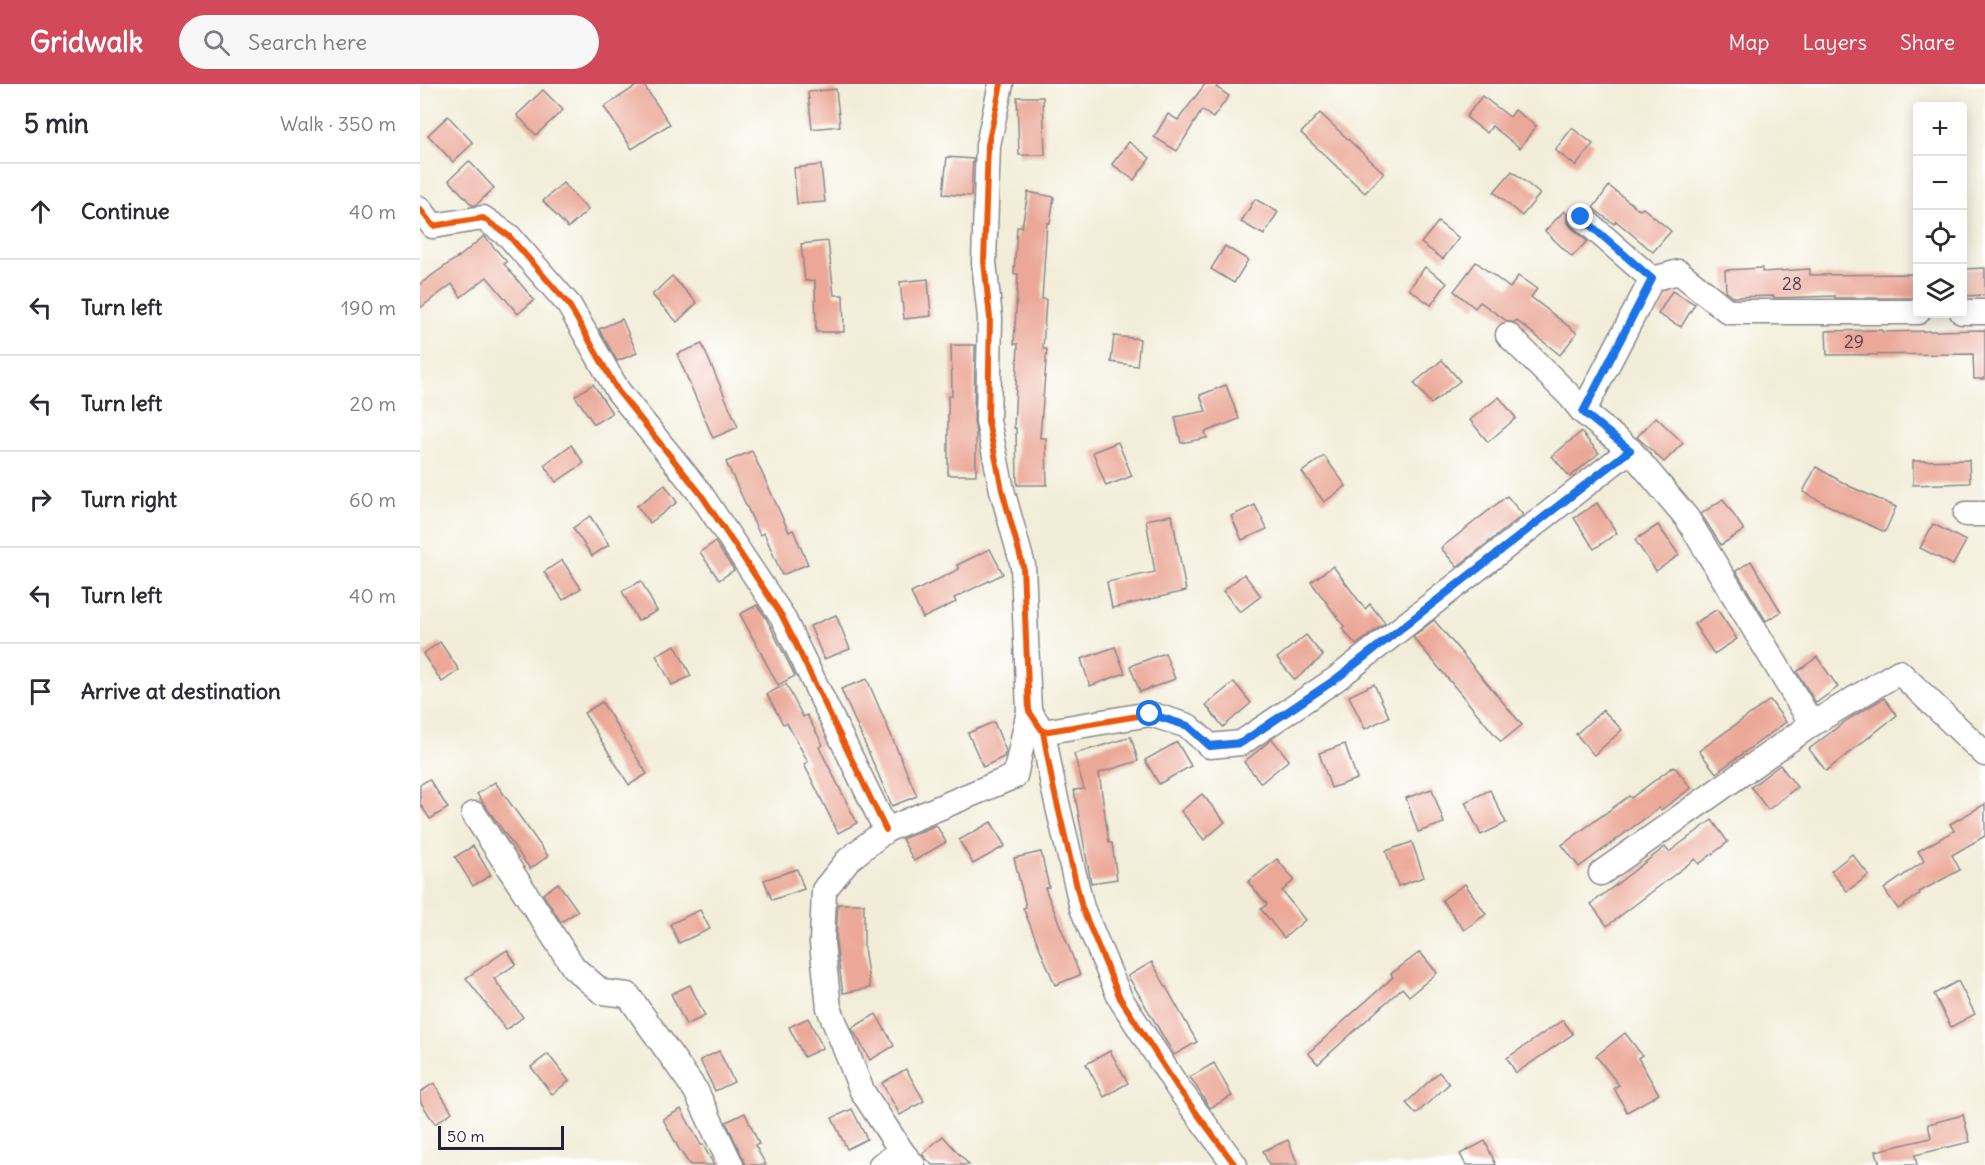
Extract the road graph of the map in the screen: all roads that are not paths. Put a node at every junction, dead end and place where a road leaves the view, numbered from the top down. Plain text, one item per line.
1 (1000, 84) edge
2 (1581, 217) dead end
3 (424, 223) edge
4 (1652, 279) junction
5 (1913, 312) edge
6 (1967, 312) edge
7 (1985, 312) edge
8 (1508, 335) dead end
9 (1583, 412) junction
10 (1630, 450) junction
11 (1029, 711) junction
12 (1812, 724) junction
13 (1043, 732) junction
14 (1985, 754) edge
15 (474, 814) dead end
16 (886, 830) junction
17 (1601, 873) dead end
18 (907, 1159) edge
19 (731, 1165) edge
20 (881, 1165) edge
21 (1234, 1165) edge

1 - 11 street
2 - 4 street
3 - 16 street
4 - 5 street
4 - 9 street
6 - 7 street
8 - 9 street
9 - 10 street
10 - 12 street
10 - 13 street
11 - 13 street
11 - 16 street
12 - 14 street
12 - 17 street
13 - 21 street
15 - 19 street
16 - 18 street
18 - 20 street

